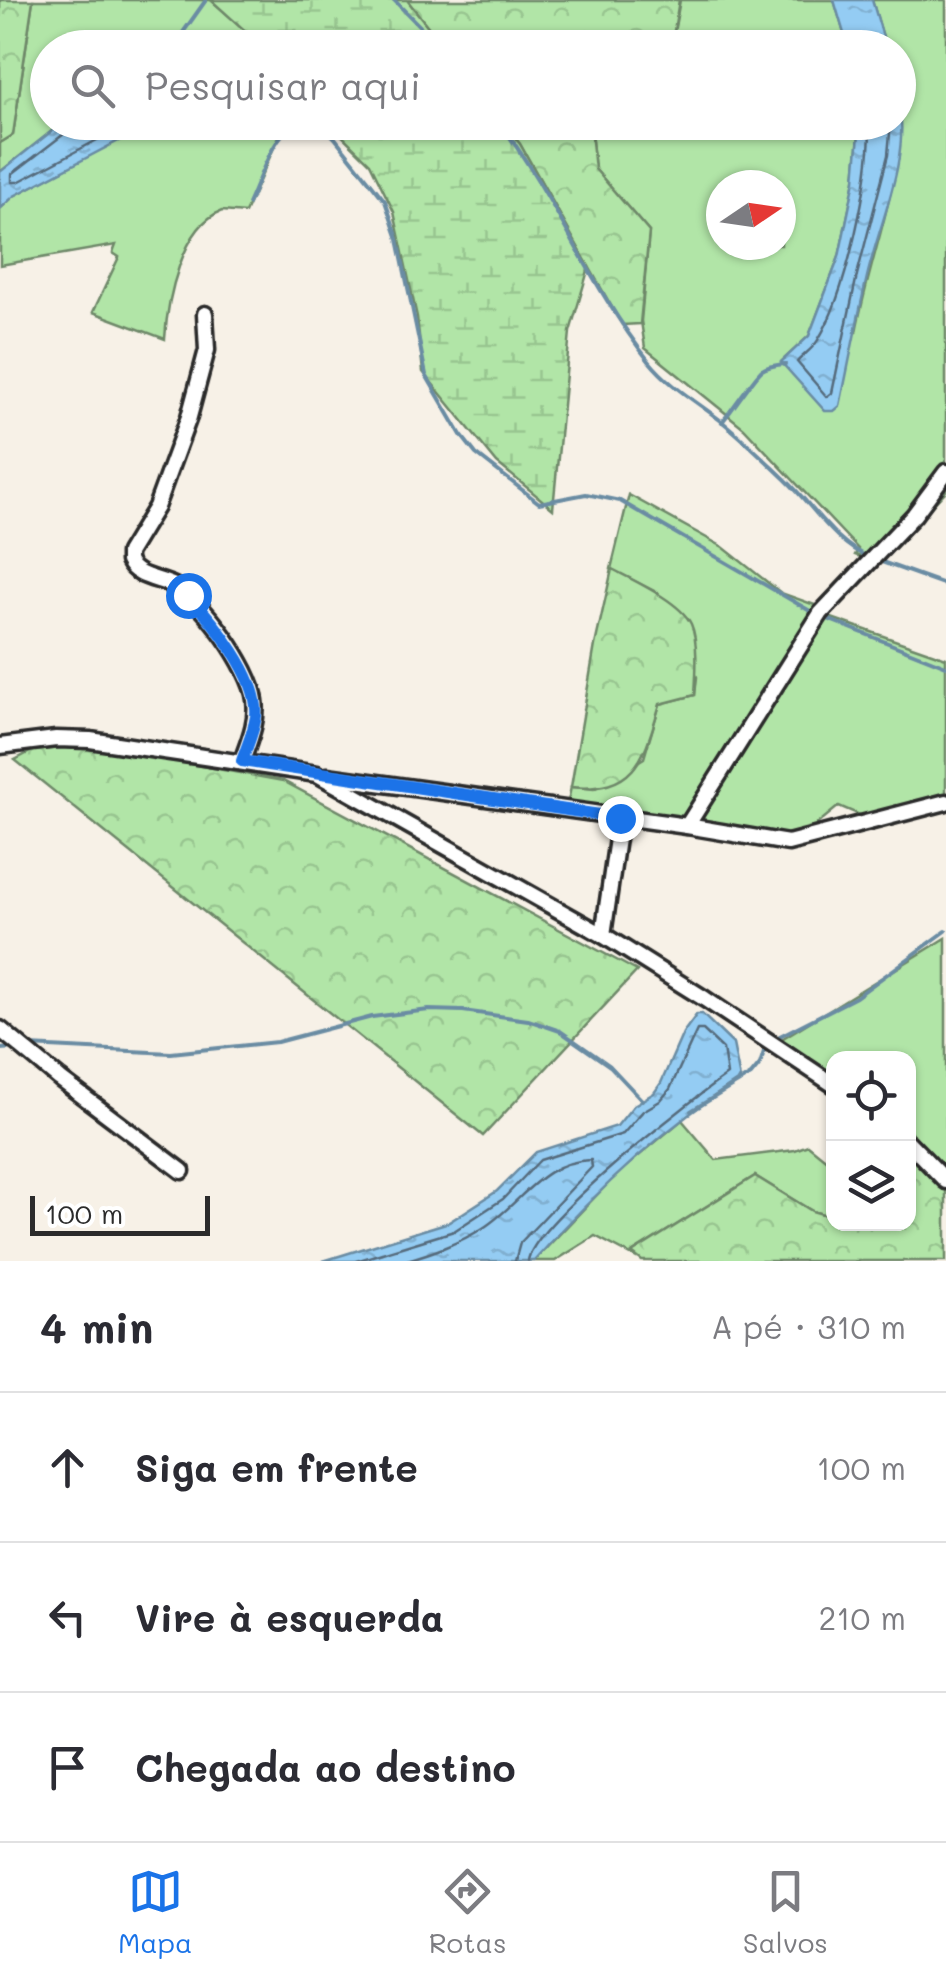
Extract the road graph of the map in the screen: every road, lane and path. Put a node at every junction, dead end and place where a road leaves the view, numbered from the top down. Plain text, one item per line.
1 (205, 314) dead end
2 (946, 472) edge
3 (0, 746) edge
4 (242, 761) junction
5 (317, 774) junction
6 (946, 802) edge
7 (620, 818) junction
8 (687, 826) junction
9 (603, 935) junction
10 (0, 1028) edge
11 (826, 1080) edge
12 (916, 1150) edge
13 (182, 1172) dead end
14 (946, 1182) edge

1 - 4 street
2 - 8 street
3 - 4 street
4 - 5 street
5 - 7 street
5 - 9 street
6 - 8 street
7 - 8 street
7 - 9 street
9 - 11 street
10 - 13 street
12 - 14 street

